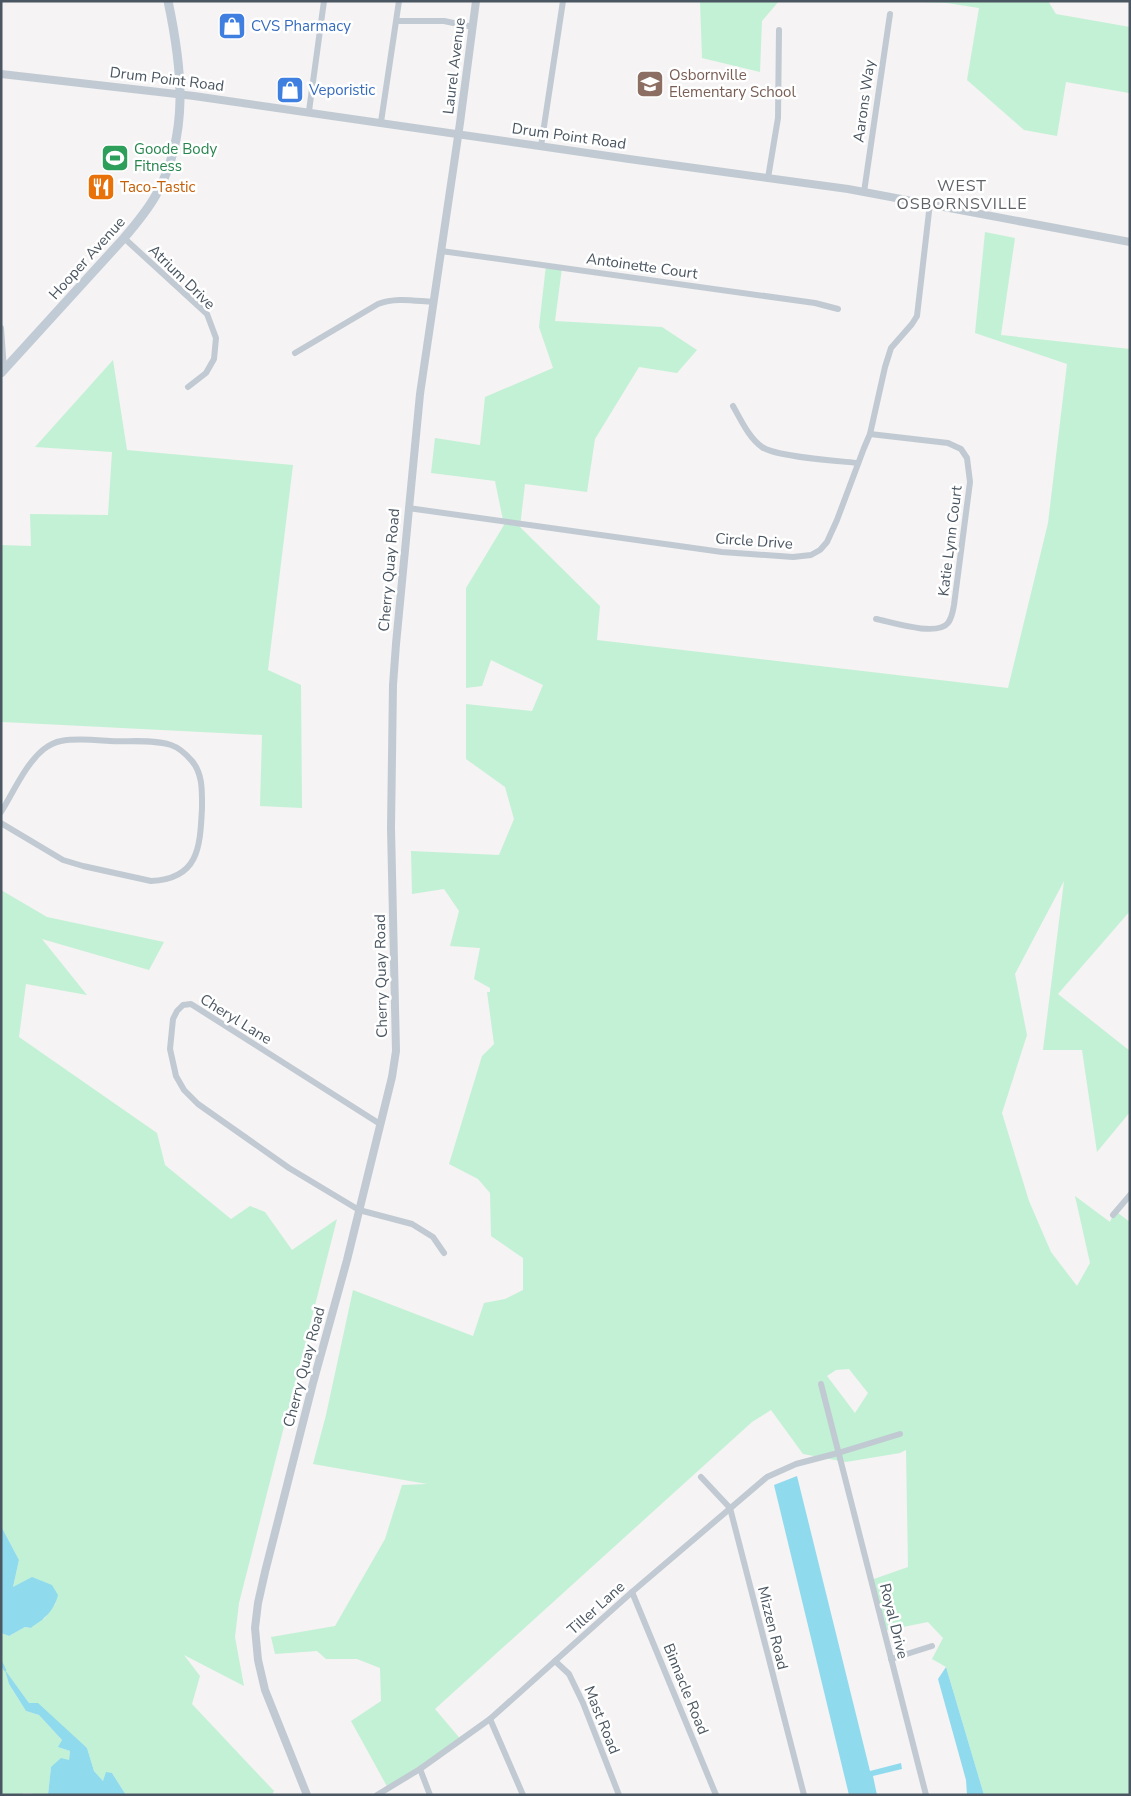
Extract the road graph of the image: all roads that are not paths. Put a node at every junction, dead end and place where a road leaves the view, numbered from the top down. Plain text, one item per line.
1 (168, 1) edge
2 (324, 1) edge
3 (399, 1) edge
4 (476, 1) edge
5 (563, 1) edge
6 (890, 14) dead end
7 (397, 21) junction
8 (472, 27) junction
9 (779, 30) dead end
10 (1, 74) edge
11 (182, 94) junction
12 (310, 112) junction
13 (381, 122) junction
14 (458, 134) junction
15 (541, 146) junction
16 (768, 178) junction
17 (864, 192) junction
18 (930, 203) junction
19 (124, 238) junction
20 (1130, 242) edge
21 (442, 251) junction
22 (434, 302) junction
23 (838, 309) dead end
24 (1, 328) edge
25 (295, 353) dead end
26 (3, 371) edge
27 (188, 386) dead end
28 (733, 406) dead end
29 (870, 434) junction
30 (858, 464) junction
31 (408, 508) junction
32 (876, 619) dead end
33 (1, 812) edge
34 (1, 823) edge
35 (380, 1124) junction
36 (1130, 1194) edge
37 (359, 1210) junction
38 (1113, 1216) dead end
39 (444, 1253) dead end
40 (821, 1384) dead end
41 (900, 1434) dead end
42 (838, 1454) junction
43 (701, 1477) dead end
44 (730, 1508) junction
45 (632, 1592) junction
46 (932, 1646) dead end
47 (891, 1659) junction
48 (555, 1661) junction
49 (490, 1719) junction
50 (420, 1769) junction
51 (307, 1795) edge
52 (376, 1795) edge
53 (430, 1795) edge
54 (523, 1795) edge
55 (619, 1795) edge
56 (716, 1795) edge
57 (804, 1795) edge
58 (926, 1795) edge

1 - 11 main road, Hooper Avenue
2 - 12 street
3 - 7 street
4 - 8 street, Laurel Avenue
5 - 15 street
6 - 17 street, Aarons Way
7 - 8 street
7 - 13 street
8 - 14 street, Laurel Avenue
9 - 16 street
10 - 11 street, Drum Point Road
11 - 12 street, Drum Point Road
11 - 19 main road, Hooper Avenue
12 - 13 street, Drum Point Road
13 - 14 street, Drum Point Road
14 - 15 street, Drum Point Road
14 - 21 street, Cherry Quay Road
15 - 16 street, Drum Point Road
16 - 17 street, Drum Point Road
17 - 18 street, Drum Point Road
18 - 20 street, Drum Point Road
18 - 29 street, Circle Drive
19 - 26 main road, Hooper Avenue
19 - 27 street, Atrium Drive
21 - 22 street, Cherry Quay Road
21 - 23 street, Antoinette Court
22 - 25 street
22 - 31 street, Cherry Quay Road
24 - 26 street
28 - 30 street
29 - 30 street, Circle Drive
29 - 32 street, Katie Lynn Court
30 - 31 street, Circle Drive
31 - 35 street, Cherry Quay Road
33 - 34 street
35 - 37 street, Cherry Quay Road
35 - 37 street, Cheryl Lane
36 - 38 street
37 - 39 street
37 - 51 street, Cherry Quay Road
40 - 42 street
41 - 42 street, Tiller Lane
42 - 44 street, Tiller Lane
42 - 47 street, Royal Drive
43 - 44 street, Mizzen Road
44 - 45 street, Tiller Lane
44 - 57 street, Mizzen Road
45 - 48 street, Tiller Lane
45 - 56 street, Binnacle Road
46 - 47 street
47 - 58 street, Royal Drive
48 - 49 street, Tiller Lane
48 - 55 street, Mast Road
49 - 50 street, Tiller Lane
49 - 54 street
50 - 52 street, Tiller Lane
50 - 53 street

